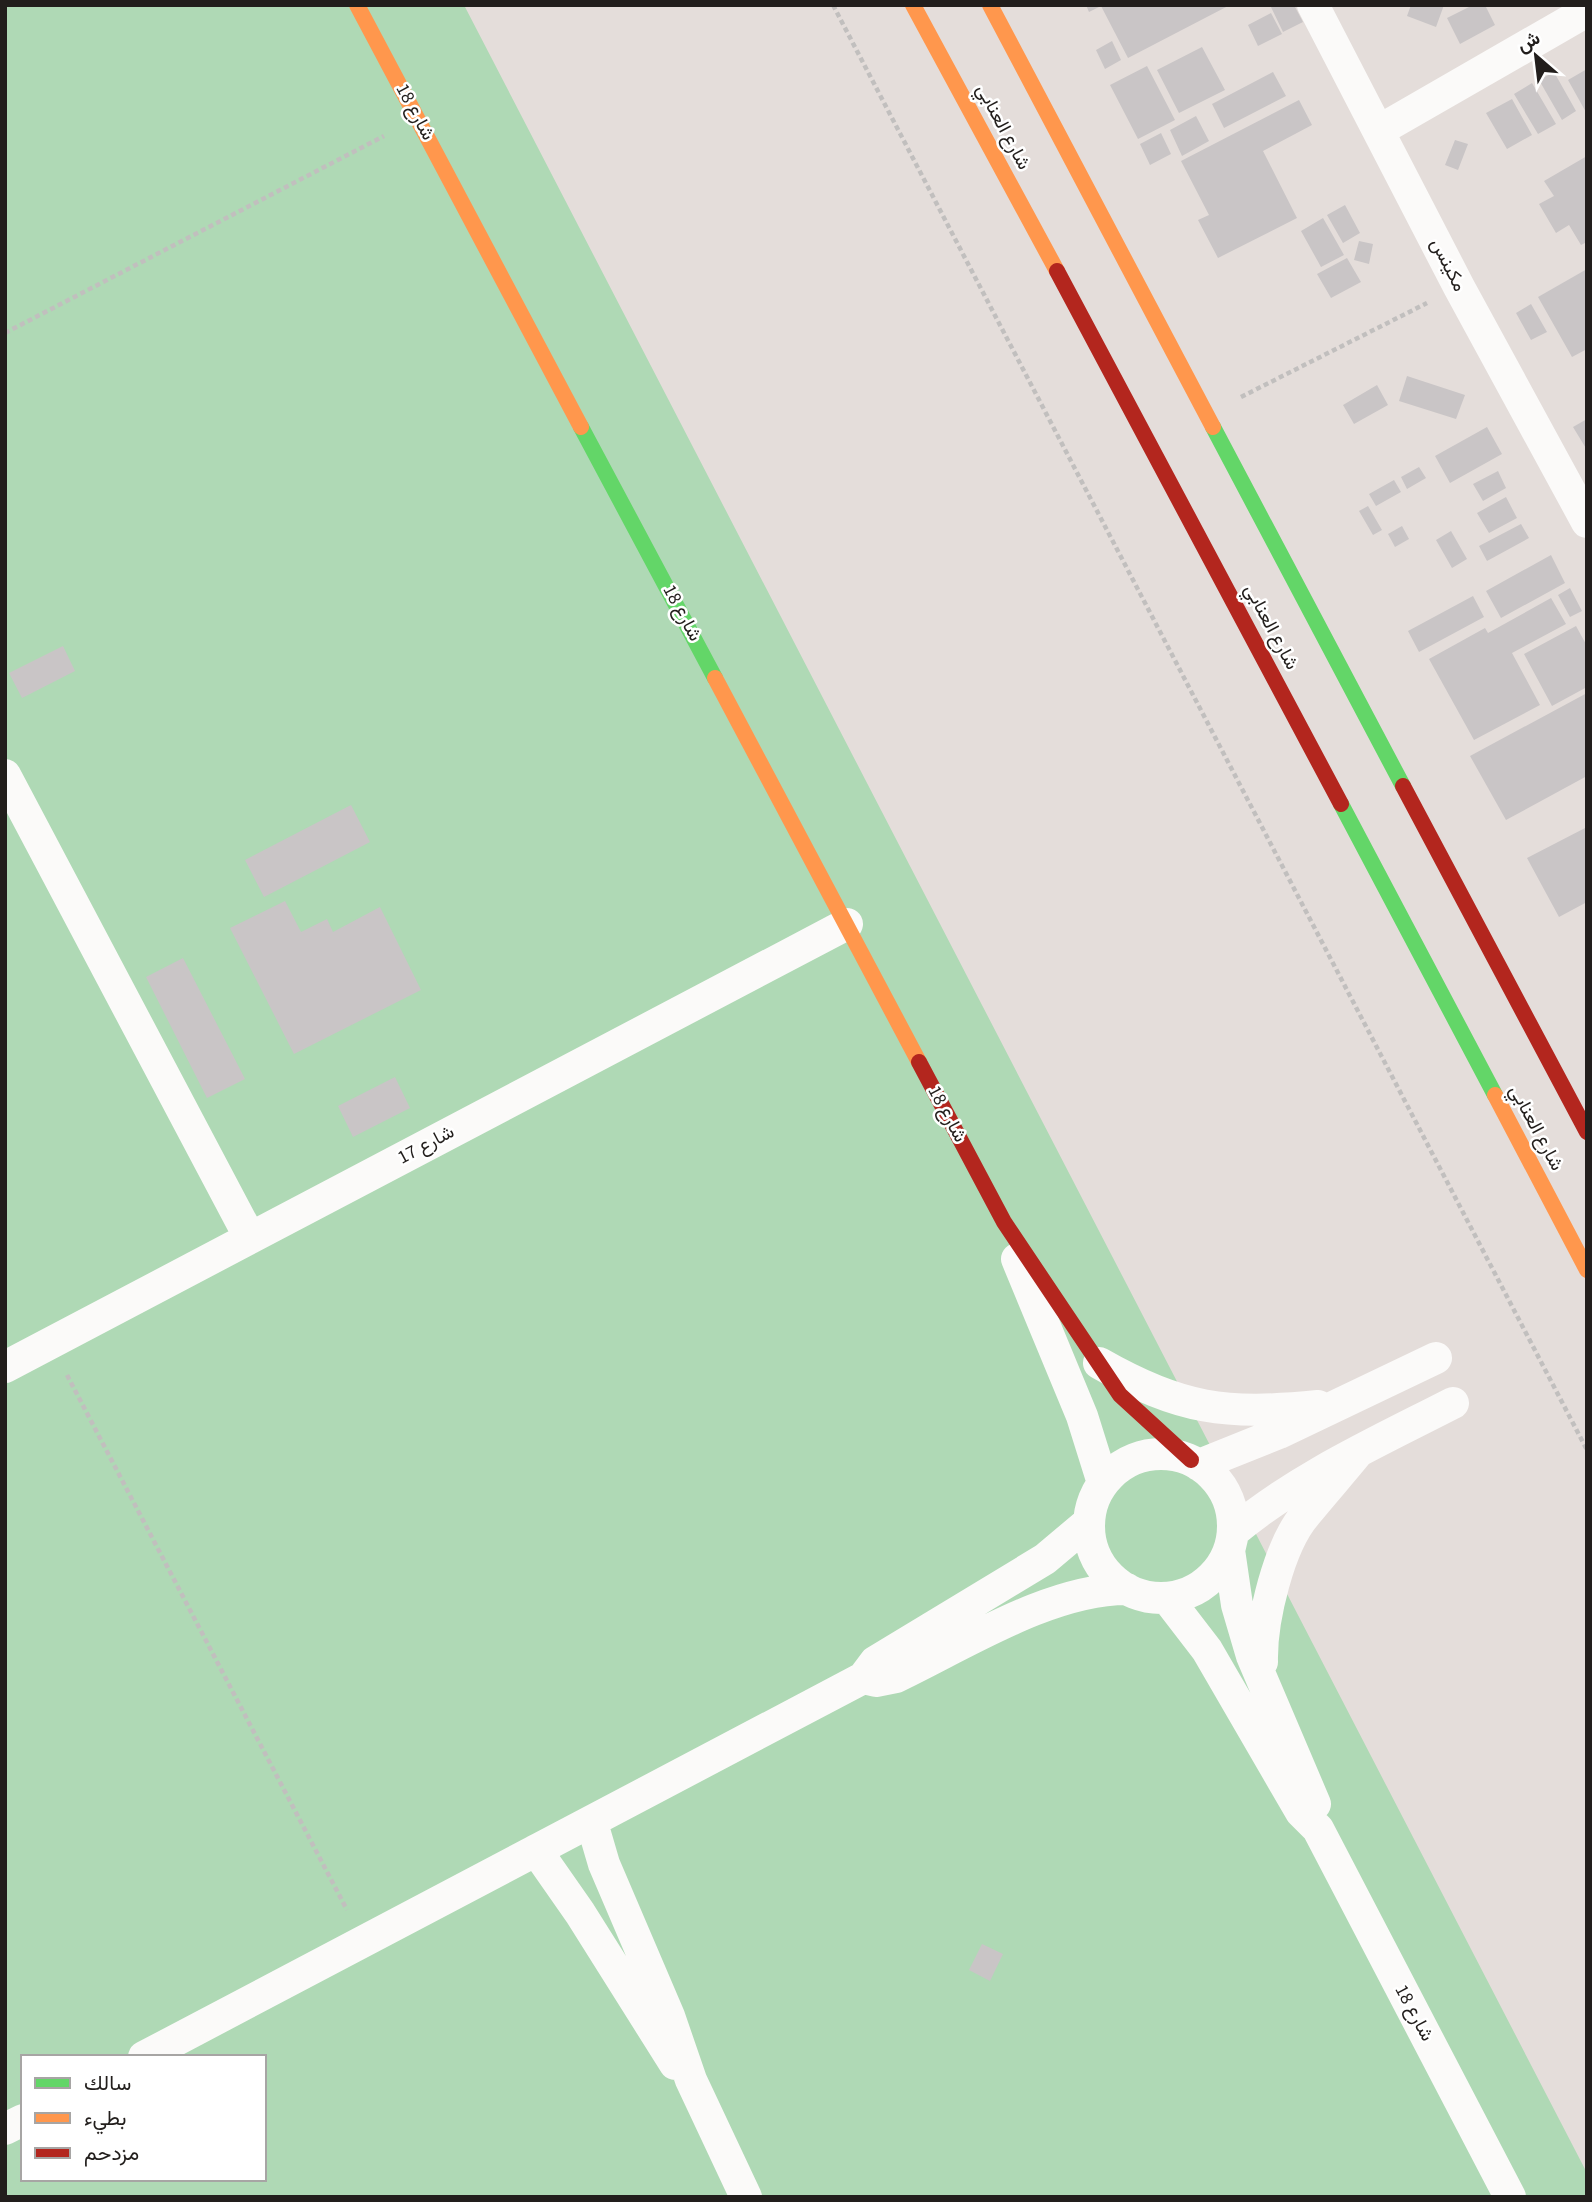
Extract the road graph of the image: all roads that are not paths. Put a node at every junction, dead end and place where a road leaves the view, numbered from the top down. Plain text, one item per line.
1 (357, 5) edge
2 (913, 5) edge
3 (990, 5) edge
4 (1313, 5) edge
5 (1587, 11) edge
6 (1380, 130) junction
7 (1587, 522) edge
8 (5, 775) edge
9 (847, 924) junction
10 (1587, 1132) edge
11 (1004, 1222) junction
12 (250, 1238) junction
13 (1587, 1270) edge
14 (1436, 1358) dead end
15 (1094, 1360) junction
16 (5, 1367) edge
17 (1453, 1403) dead end
18 (1344, 1404) junction
19 (1358, 1452) junction
20 (1195, 1463) junction
21 (1103, 1483) junction
22 (1089, 1522) junction
23 (1231, 1541) junction
24 (1127, 1589) junction
25 (1167, 1598) junction
26 (863, 1678) junction
27 (1263, 1681) junction
28 (592, 1823) junction
29 (1318, 1829) junction
30 (536, 1850) junction
31 (148, 2055) edge
32 (691, 2080) junction
33 (21, 2121) edge
34 (5, 2129) edge
35 (746, 2197) edge
36 (1510, 2197) edge

1 - 9 street, شارع 18
2 - 13 street, شارع العنابي
3 - 10 street
4 - 6 street, مكينس
5 - 6 street
6 - 7 street, مكينس
8 - 12 street
9 - 11 street, شارع 18
9 - 12 street, شارع 17
11 - 15 street, شارع 18
11 - 21 street, شارع 18
12 - 16 street, شارع 17
14 - 18 street
15 - 18 street
15 - 20 street, شارع 18
17 - 19 street
18 - 20 street
19 - 23 street
19 - 27 street
20 - 21 street
20 - 23 street, شارع 18
21 - 22 street
22 - 24 street
22 - 26 street
23 - 25 street
23 - 27 street, شارع 18
24 - 25 street
24 - 26 street
25 - 29 street, شارع 18
26 - 28 street
27 - 29 street, شارع 18
28 - 30 street
28 - 32 street
29 - 36 street, شارع 18
30 - 31 street
30 - 32 street
32 - 35 street
33 - 34 street

